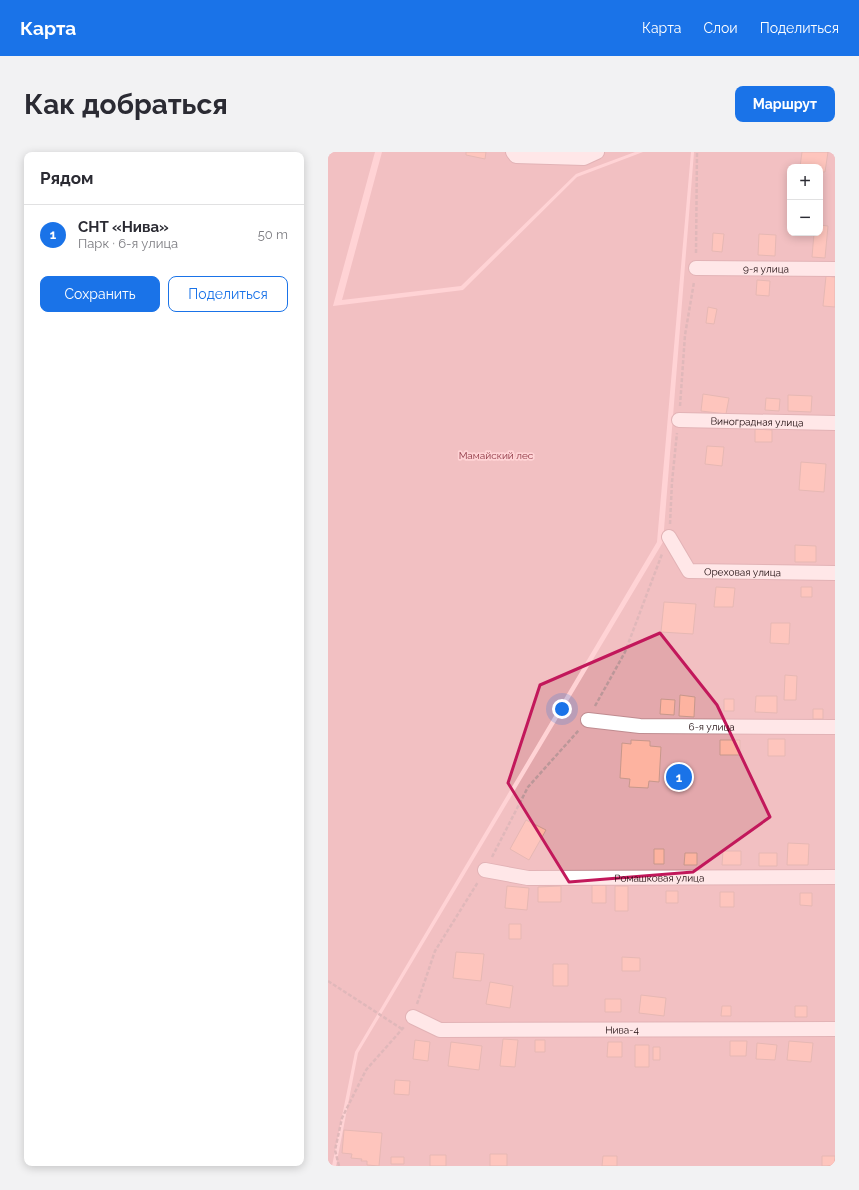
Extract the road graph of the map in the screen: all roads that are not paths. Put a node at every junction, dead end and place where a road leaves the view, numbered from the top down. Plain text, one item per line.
1 (513, 152) edge
2 (597, 152) edge
3 (696, 268) road end
4 (835, 269) edge
5 (679, 420) road end
6 (835, 423) edge
7 (669, 537) road end
8 (835, 573) edge
9 (588, 720) road end
10 (835, 727) edge
11 (485, 870) road end
12 (835, 877) edge
13 (413, 1017) road end
14 (835, 1029) edge

1 - 2 street
3 - 4 street, 9-я улица
5 - 6 street, Виноградная улица
7 - 8 street, Ореховая улица
9 - 10 street, 6-я улица
11 - 12 street, Ромашковая улица
13 - 14 street, Нива-4

